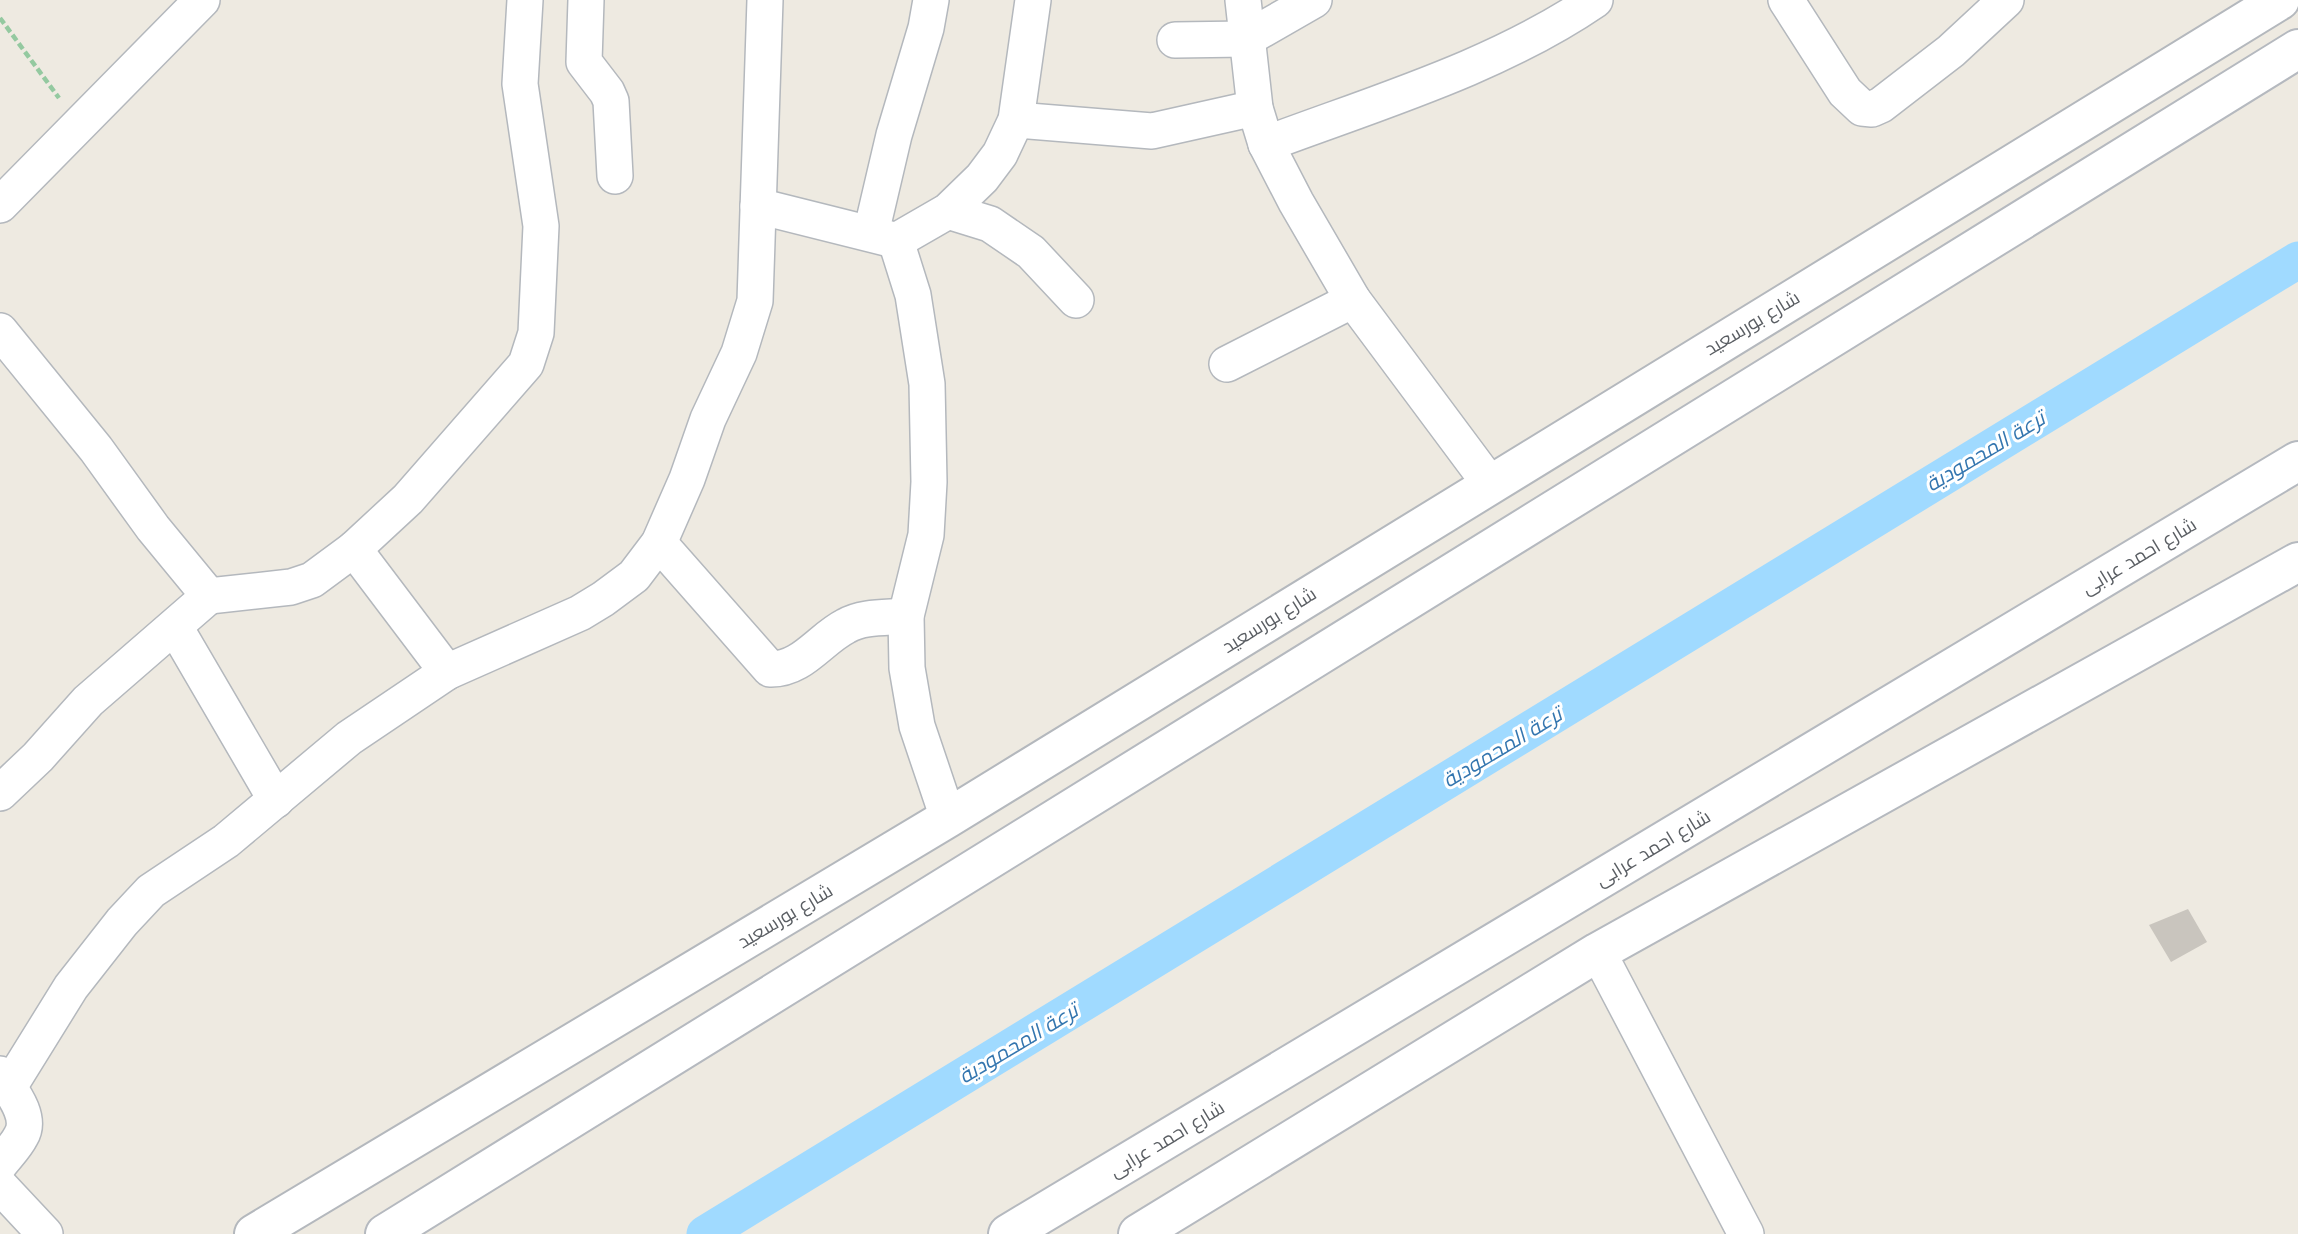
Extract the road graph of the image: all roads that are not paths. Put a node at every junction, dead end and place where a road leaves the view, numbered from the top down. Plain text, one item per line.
1 (202, 0) edge
2 (525, 0) edge
3 (586, 0) edge
4 (765, 0) edge
5 (931, 0) edge
6 (1033, 0) edge
7 (1243, 0) edge
8 (1314, 0) edge
9 (1595, 0) edge
10 (1786, 0) edge
11 (2006, 0) edge
12 (2280, 0) edge
13 (1246, 39) junction
14 (1175, 40) dead end
15 (2298, 49) edge
16 (1255, 108) junction
17 (1016, 120) junction
18 (1266, 144) junction
19 (615, 176) dead end
20 (0, 205) edge
21 (758, 205) junction
22 (947, 211) junction
23 (884, 237) junction
24 (1076, 300) dead end
25 (1353, 300) junction
26 (0, 331) edge
27 (1227, 364) dead end
28 (2298, 461) edge
29 (1490, 484) junction
30 (659, 543) junction
31 (354, 550) junction
32 (2298, 562) edge
33 (209, 596) junction
34 (906, 617) junction
35 (175, 626) junction
36 (447, 671) junction
37 (0, 793) edge
38 (276, 800) junction
39 (948, 818) junction
40 (1598, 952) junction
41 (4, 1081) edge
42 (0, 1164) edge
43 (0, 1186) edge
44 (45, 1234) edge
45 (254, 1234) edge
46 (385, 1234) edge
47 (1008, 1234) edge
48 (1138, 1234) edge
49 (1746, 1234) edge

1 - 20 street
2 - 31 street
3 - 19 street
4 - 21 street
5 - 23 street
6 - 17 street
7 - 13 street
8 - 13 street
9 - 18 street
10 - 11 street
12 - 29 main road, شارع بورسعيد
13 - 14 street
13 - 16 street
15 - 46 main road
16 - 17 street
16 - 18 street
17 - 22 street
18 - 25 street
21 - 23 street
21 - 30 street
22 - 23 street
22 - 24 street
23 - 34 street
25 - 27 street
25 - 29 street
26 - 33 street
28 - 47 main road, شارع احمد عرابى
29 - 39 main road, شارع بورسعيد
30 - 34 street
30 - 36 street
31 - 33 street
31 - 36 street
32 - 40 main road
33 - 35 street
34 - 39 street
35 - 37 street
35 - 38 street
36 - 38 street
38 - 41 street
39 - 45 main road, شارع بورسعيد
40 - 48 main road
40 - 49 street
41 - 42 street
43 - 44 street

